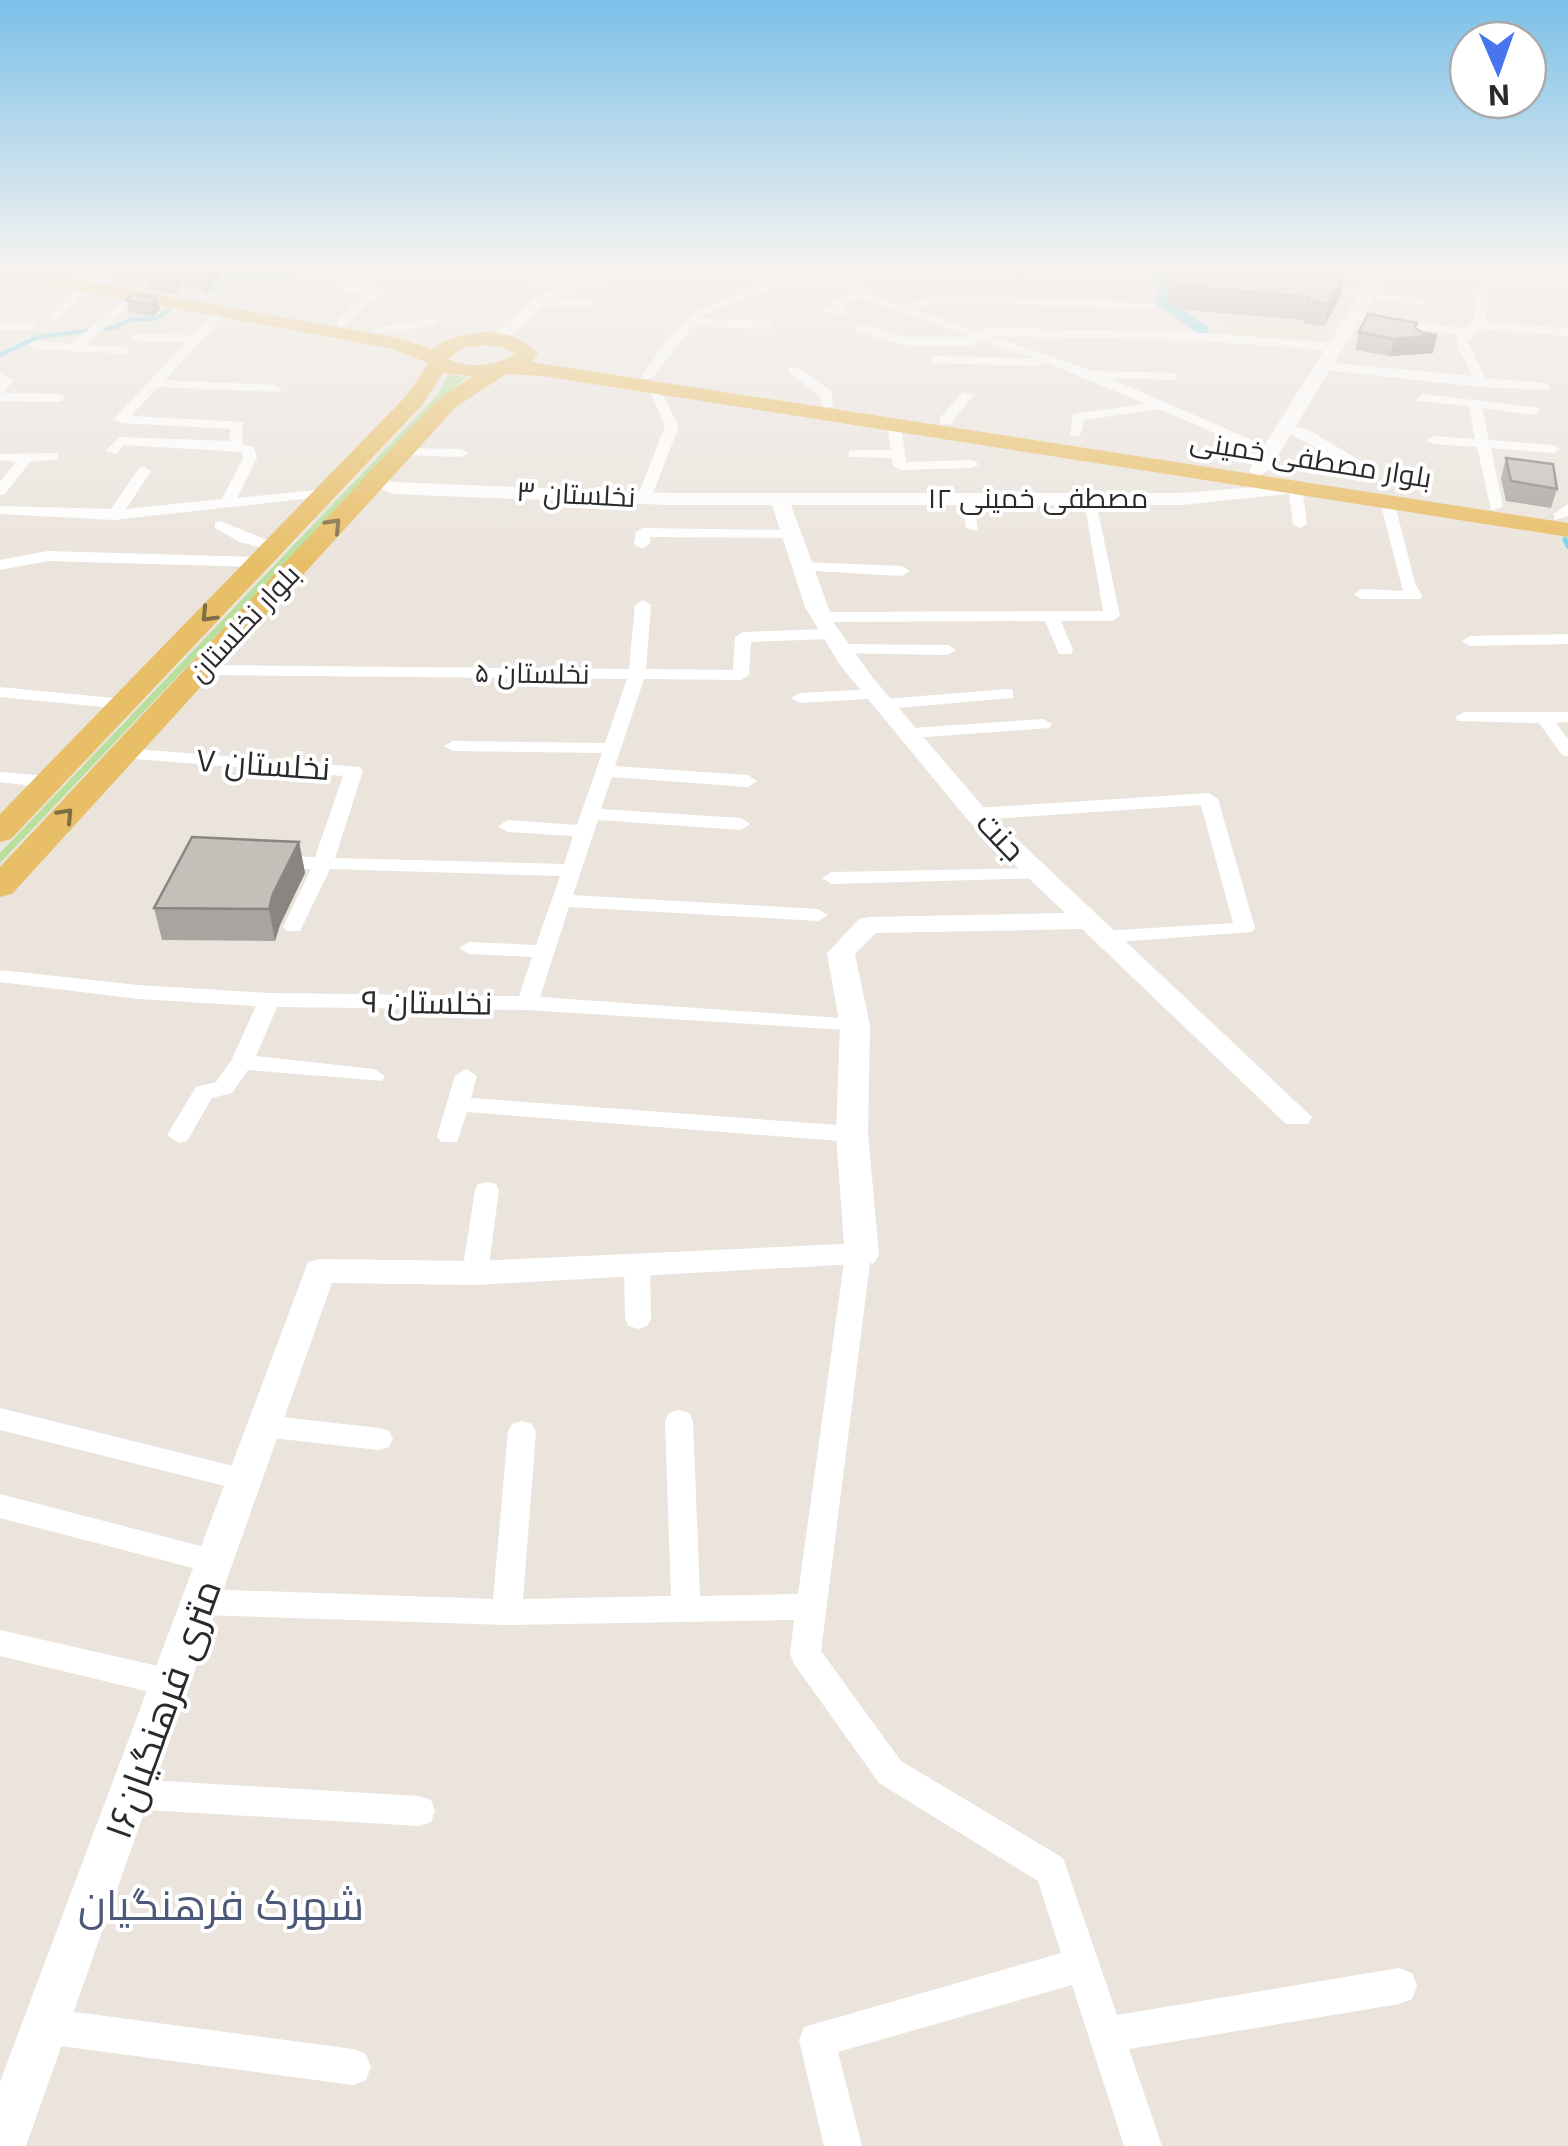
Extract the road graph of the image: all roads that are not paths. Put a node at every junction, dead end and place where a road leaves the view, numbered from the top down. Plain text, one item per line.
1 (168, 366) edge
2 (435, 366) edge
3 (449, 366) edge
4 (492, 366) edge
5 (508, 366) edge
6 (528, 366) edge
7 (660, 366) edge
8 (1068, 366) edge
9 (1324, 366) edge
10 (1325, 366) edge
11 (1474, 366) edge
12 (793, 370) dead end
13 (1088, 374) junction
14 (0, 376) edge
15 (1172, 376) dead end
16 (650, 382) junction
17 (153, 383) junction
18 (1480, 383) junction
19 (424, 387) junction
20 (1544, 387) dead end
21 (275, 389) dead end
22 (464, 392) junction
23 (0, 394) edge
24 (968, 395) dead end
25 (60, 398) dead end
26 (1423, 398) dead end
27 (828, 404) junction
28 (1475, 404) junction
29 (1156, 406) junction
30 (1532, 411) dead end
31 (945, 422) junction
32 (894, 424) junction
33 (1286, 428) junction
34 (977, 432) junction
35 (1075, 433) dead end
36 (1433, 440) dead end
37 (1484, 444) junction
38 (235, 446) junction
39 (1552, 448) dead end
40 (112, 451) dead end
41 (402, 452) junction
42 (461, 453) dead end
43 (854, 454) dead end
44 (898, 454) junction
45 (52, 456) dead end
46 (4, 457) dead end
47 (26, 458) junction
48 (972, 464) dead end
49 (1261, 468) junction
50 (144, 471) dead end
51 (1372, 472) dead end
52 (374, 482) junction
53 (1295, 487) junction
54 (0, 491) edge
55 (324, 493) junction
56 (966, 497) junction
57 (1088, 497) junction
58 (644, 498) junction
59 (780, 500) junction
60 (1387, 501) junction
61 (227, 503) junction
62 (1496, 507) junction
63 (0, 510) edge
64 (114, 516) junction
65 (1566, 518) edge
66 (1300, 524) dead end
67 (220, 526) dead end
68 (972, 528) dead end
69 (791, 534) junction
70 (642, 544) dead end
71 (267, 554) junction
72 (0, 565) edge
73 (802, 567) junction
74 (902, 571) dead end
75 (1362, 594) dead end
76 (643, 604) dead end
77 (1051, 617) junction
78 (830, 633) junction
79 (1568, 639) edge
80 (1470, 641) dead end
81 (948, 650) dead end
82 (1065, 650) dead end
83 (200, 670) junction
84 (637, 674) junction
85 (0, 692) edge
86 (1007, 694) dead end
87 (800, 698) dead end
88 (880, 699) junction
89 (123, 704) junction
90 (1464, 717) dead end
91 (1568, 717) edge
92 (1544, 718) junction
93 (1043, 724) dead end
94 (912, 733) junction
95 (452, 746) dead end
96 (612, 748) junction
97 (124, 753) junction
98 (1562, 753) edge
99 (605, 770) junction
100 (0, 777) edge
101 (748, 780) dead end
102 (48, 782) junction
103 (976, 814) junction
104 (587, 822) junction
105 (740, 824) dead end
106 (508, 826) dead end
107 (0, 832) edge
108 (256, 862) edge
109 (322, 866) junction
110 (570, 870) junction
111 (1038, 874) junction
112 (832, 878) dead end
113 (0, 887) edge
114 (560, 900) junction
115 (818, 915) dead end
116 (292, 927) dead end
117 (1095, 929) junction
118 (469, 948) dead end
119 (542, 952) junction
120 (0, 976) edge
121 (270, 1000) junction
122 (526, 1003) junction
123 (855, 1026) junction
124 (242, 1062) junction
125 (374, 1076) dead end
126 (466, 1076) dead end
127 (457, 1104) junction
128 (1297, 1118) dead end
129 (852, 1134) junction
130 (179, 1135) dead end
131 (449, 1136) dead end
132 (487, 1190) dead end
133 (858, 1255) junction
134 (637, 1266) junction
135 (475, 1274) junction
136 (638, 1319) dead end
137 (0, 1419) edge
138 (680, 1421) dead end
139 (264, 1426) junction
140 (522, 1432) dead end
141 (379, 1440) dead end
142 (245, 1480) junction
143 (0, 1506) edge
144 (216, 1562) junction
145 (202, 1602) junction
146 (811, 1607) junction
147 (686, 1609) junction
148 (507, 1612) junction
149 (0, 1643) edge
150 (171, 1683) junction
151 (131, 1794) junction
152 (419, 1811) dead end
153 (1082, 1965) junction
154 (1399, 1986) dead end
155 (46, 2026) junction
156 (1106, 2035) junction
157 (352, 2067) dead end
158 (1, 2146) edge
159 (843, 2146) edge
160 (1143, 2146) edge

1 - 17 street
2 - 19 main road, بلوار نخلستان
3 - 4 main road
5 - 22 main road, بلوار نخلستان
6 - 16 main road, بلوار مصطفی خمینی
7 - 16 street
8 - 13 street
9 - 33 main road
10 - 18 street
11 - 18 street
12 - 27 street
13 - 15 street
13 - 29 street
14 - 23 street
16 - 27 main road, بلوار مصطفی خمینی
16 - 32 main road, بلوار مصطفی خمینی
16 - 58 street
17 - 21 street
17 - 38 street
18 - 20 street
19 - 22 main road
19 - 55 main road, بلوار نخلستان
22 - 41 main road, بلوار نخلستان
23 - 25 street
24 - 31 street
26 - 28 street
27 - 31 main road, بلوار مصطفی خمینی
28 - 30 street
28 - 37 street
29 - 35 street
29 - 49 street
31 - 34 main road, بلوار مصطفی خمینی
32 - 34 main road, بلوار مصطفی خمینی
32 - 44 street
33 - 49 main road
33 - 51 street
34 - 49 main road, بلوار مصطفی خمینی
36 - 37 street
37 - 39 street
37 - 62 street
38 - 40 street
38 - 61 street
41 - 42 street
41 - 52 main road, بلوار نخلستان
43 - 44 street
44 - 48 street
45 - 47 street
46 - 47 street
47 - 54 street
49 - 53 main road, بلوار مصطفی خمینی
49 - 62 main road, بلوار مصطفی خمینی
50 - 64 street
52 - 58 street, نخلستان ۳
83 -> 52 main road, بلوار نخلستان
53 - 57 street, مصطفی خمینی ۱۲
53 - 60 main road, بلوار مصطفی خمینی
53 - 66 street
55 - 61 street
55 - 71 main road, بلوار نخلستان
56 - 57 street, مصطفی خمینی ۱۲
56 - 59 street, مصطفی خمینی ۱۲
56 - 68 street
57 - 77 street
58 - 59 street, نخلستان ۳
59 - 69 street, جنت
60 - 65 main road, بلوار مصطفی خمینی
60 - 75 street
61 - 64 street
62 - 65 main road, بلوار مصطفی خمینی
63 - 64 street
67 - 71 street
69 - 70 street
69 - 73 street, جنت
71 - 72 street
71 -> 89 main road, بلوار نخلستان
73 - 74 street
73 - 78 street, جنت
76 - 84 street
77 - 78 street
77 - 82 street
78 - 81 street
78 - 84 street, نخلستان ۵
78 - 88 street, جنت
79 - 80 street
83 - 84 street, نخلستان ۵
83 - 97 main road, بلوار نخلستان
84 - 96 street
85 - 89 street
86 - 88 street
87 - 88 street
88 - 94 street, جنت
89 - 102 main road, بلوار نخلستان
90 - 92 street
91 - 92 street
92 - 98 street
93 - 94 street
94 - 103 street, جنت
95 - 96 street
96 - 99 street
97 - 109 street, نخلستان ۷
113 -> 97 main road, بلوار نخلستان
99 - 101 street
99 - 104 street
100 - 102 street
102 - 107 main road, بلوار نخلستان
103 - 111 street, جنت
103 - 117 street
104 - 105 street
104 - 106 street
104 - 110 street
108 - 109 street
109 - 110 street
109 - 116 street, نخلستان ۷
110 - 114 street
111 - 112 street
111 - 117 street, جنت
114 - 115 street
114 - 119 street
117 - 123 street
117 - 128 street, جنت
118 - 119 street
119 - 122 street
120 - 121 street, نخلستان ۹
121 - 122 street, نخلستان ۹
121 - 124 street
122 - 123 street, نخلستان ۹
123 - 129 street
124 - 125 street
124 - 130 street
126 - 127 street
127 - 129 street
127 - 131 street
129 - 133 street
132 - 135 street
133 - 134 street
133 - 146 street
134 - 135 street
134 - 136 street
135 - 139 street, ۱۶متری فرهنگیان
137 - 142 street
138 - 147 street
139 - 141 street
139 - 142 street, ۱۶متری فرهنگیان
140 - 148 street
142 - 144 street, ۱۶متری فرهنگیان
143 - 144 street
144 - 145 street, ۱۶متری فرهنگیان
145 - 148 street
145 - 150 street, ۱۶متری فرهنگیان
146 - 147 street
146 - 153 street
147 - 148 street
149 - 150 street
150 - 151 street, ۱۶متری فرهنگیان
151 - 152 street
151 - 155 street, ۱۶متری فرهنگیان
153 - 156 street
153 - 159 street
154 - 156 street
155 - 157 street
155 - 158 street, ۱۶متری فرهنگیان
156 - 160 street

